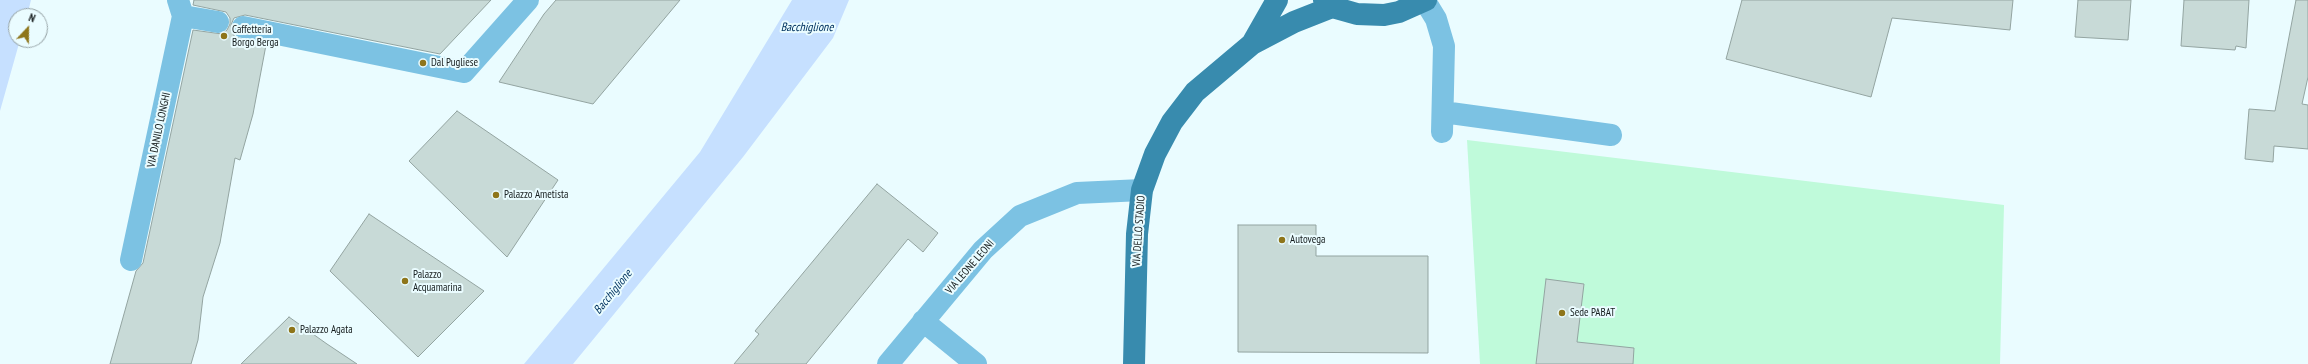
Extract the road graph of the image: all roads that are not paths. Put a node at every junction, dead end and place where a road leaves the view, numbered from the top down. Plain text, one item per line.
1 (528, 0) edge
2 (1277, 0) edge
3 (1426, 0) edge
4 (1328, 4) edge
5 (180, 8) edge
6 (218, 22) dead end
7 (243, 27) dead end
8 (1252, 44) junction
9 (1611, 135) dead end
10 (1142, 190) junction
11 (131, 260) dead end
12 (923, 321) junction
13 (888, 364) edge
14 (976, 364) edge
15 (1134, 364) edge

1 - 7 street
2 - 8 main road, VIA DELLO STADIO
3 - 4 main road
3 - 9 street
4 - 8 main road, VIA DELLO STADIO
5 - 6 street
5 - 11 street, VIA DANILO LONGHI
8 - 10 main road, VIA DELLO STADIO
10 - 12 street, VIA LEONE LEONI
10 - 15 main road, VIA DELLO STADIO
12 - 13 street, VIA LEONE LEONI
12 - 14 street

